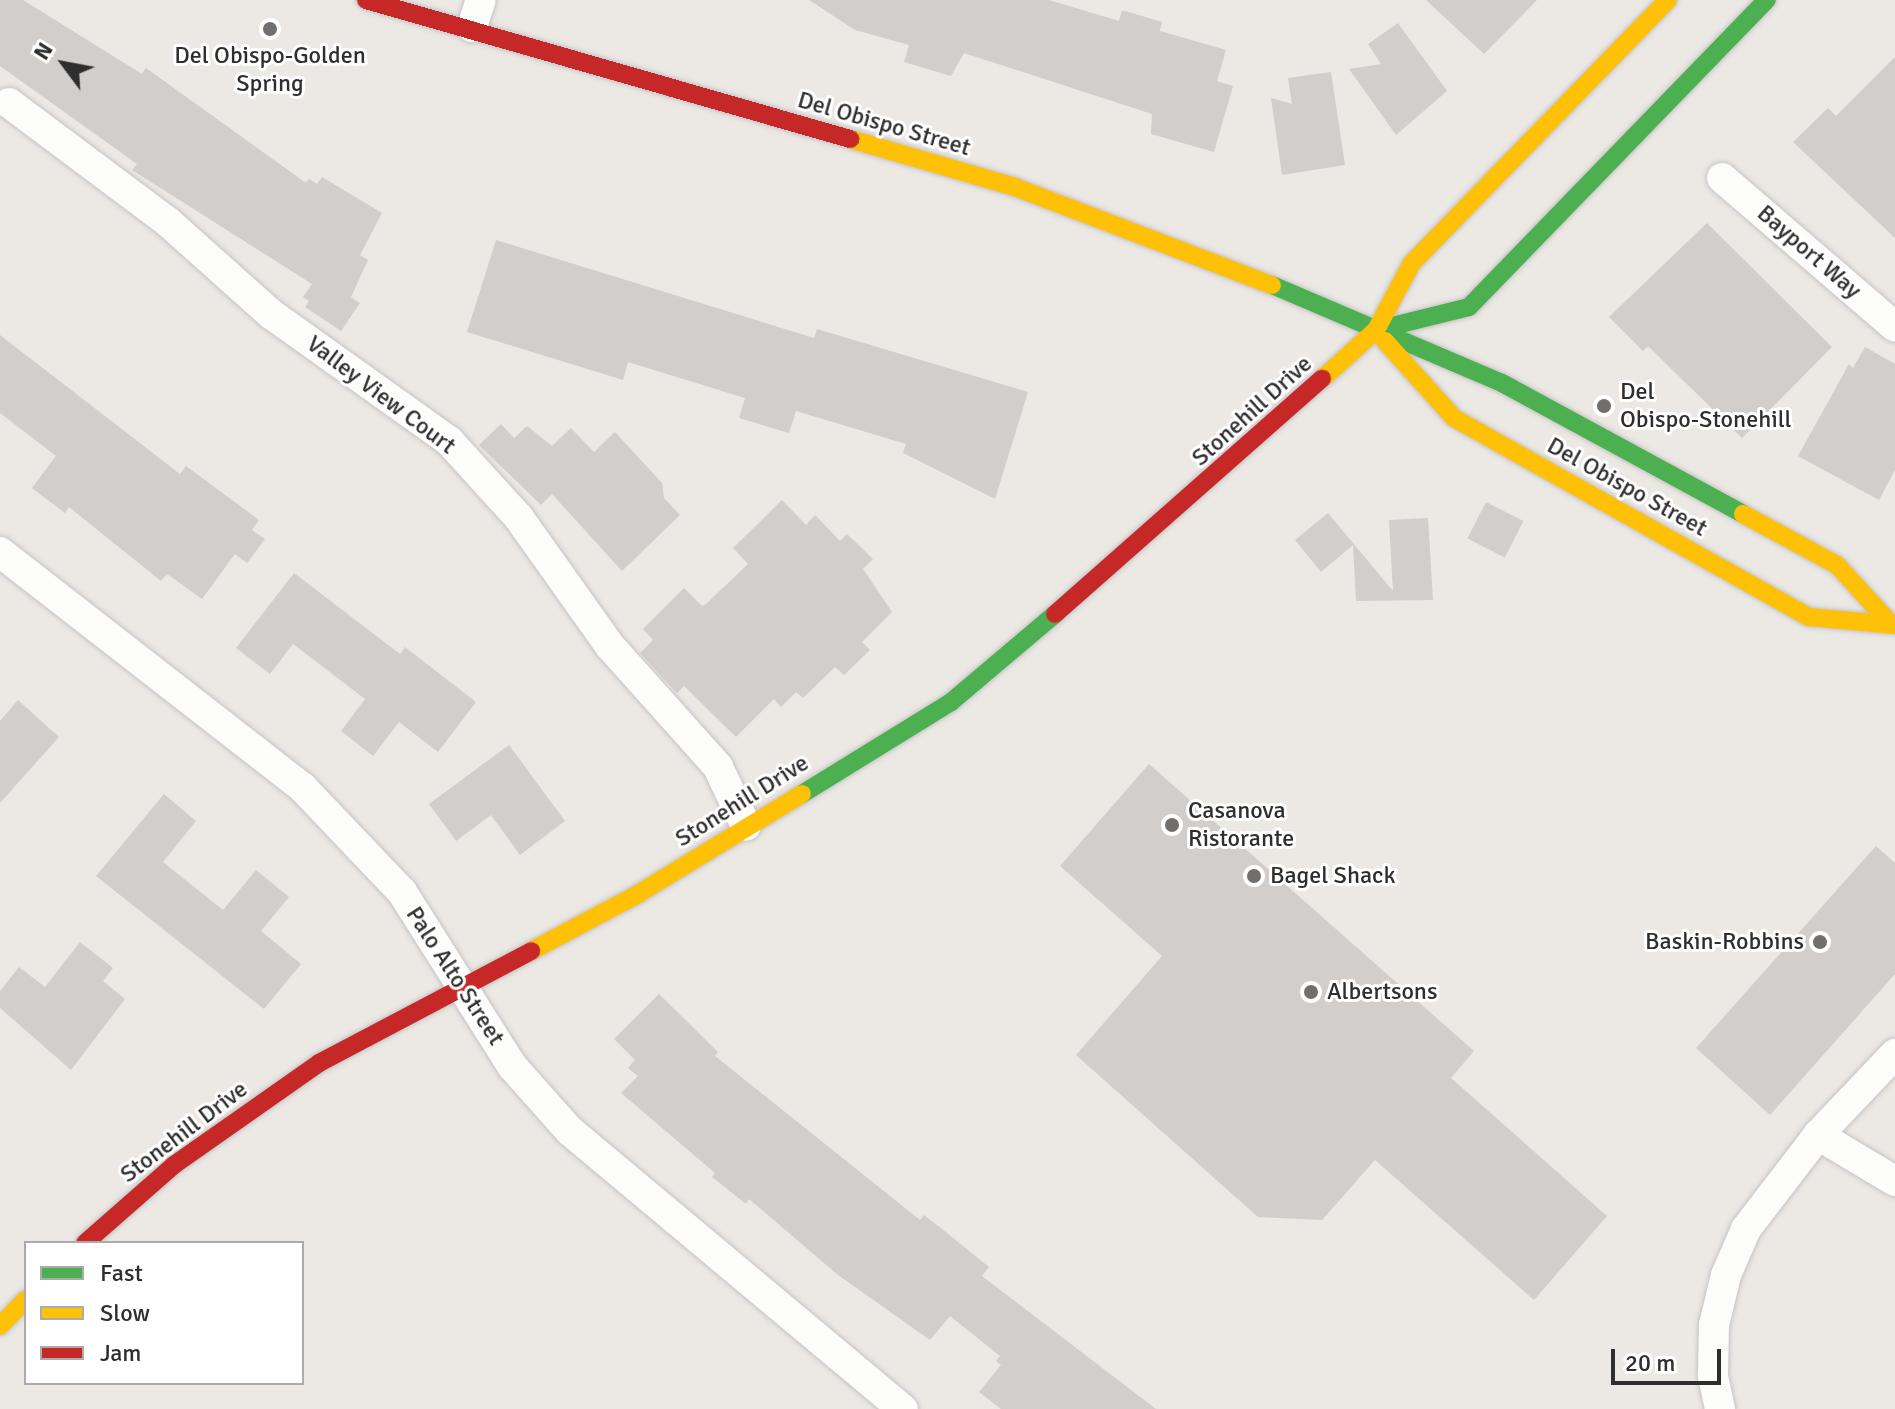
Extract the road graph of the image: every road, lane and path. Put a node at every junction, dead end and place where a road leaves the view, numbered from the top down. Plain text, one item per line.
1 (366, 0) edge
2 (1668, 0) edge
3 (1767, 0) edge
4 (476, 13) edge
5 (9, 103) dead end
6 (1722, 178) dead end
7 (1895, 327) edge
8 (1376, 330) junction
9 (1, 555) edge
10 (1892, 624) edge
11 (746, 826) junction
12 (463, 989) junction
13 (1895, 1054) edge
14 (1818, 1135) junction
15 (1895, 1181) edge
16 (87, 1241) edge
17 (24, 1301) edge
18 (0, 1326) edge
19 (903, 1409) edge
20 (1720, 1409) edge

1 - 4 main road, Del Obispo Street
2 - 8 main road, Stonehill Drive
3 - 8 main road, Stonehill Drive
4 - 8 main road, Del Obispo Street
5 - 11 street, Valley View Court
6 - 7 street, Bayport Way
8 - 10 main road, Del Obispo Street
8 - 10 main road, Del Obispo Street
8 - 11 main road, Stonehill Drive
9 - 12 street, Palo Alto Street
11 - 12 main road, Stonehill Drive
12 - 16 main road, Stonehill Drive
12 - 19 street, Palo Alto Street
13 - 14 street
14 - 15 street
14 - 20 street
17 - 18 main road

